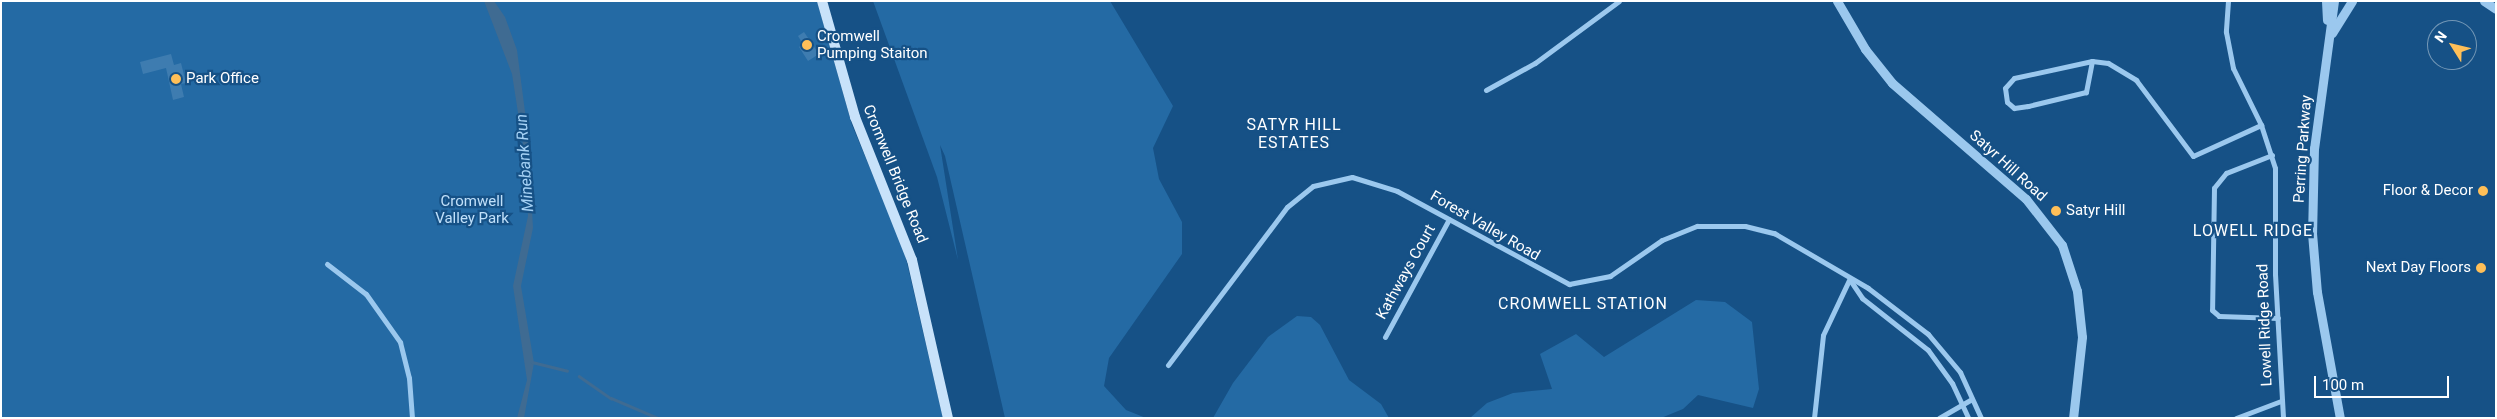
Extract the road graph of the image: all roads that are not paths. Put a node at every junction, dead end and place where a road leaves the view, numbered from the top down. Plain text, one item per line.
1 (822, 1) edge
2 (1619, 1) edge
3 (1837, 1) edge
4 (2228, 1) edge
5 (2326, 1) edge
6 (2334, 1) edge
7 (2352, 1) edge
8 (2484, 1) edge
9 (2496, 9) edge
10 (2328, 42) junction
11 (2092, 61) junction
12 (1486, 90) dead end
13 (2261, 125) junction
14 (2272, 155) junction
15 (1449, 219) junction
16 (328, 264) dead end
17 (1849, 280) junction
18 (2278, 318) junction
19 (1385, 337) dead end
20 (1168, 365) dead end
21 (1972, 399) junction
22 (2281, 401) junction
23 (1962, 404) junction
24 (412, 418) edge
25 (948, 418) edge
26 (1814, 418) edge
27 (1939, 418) edge
28 (1968, 418) edge
29 (1981, 418) edge
30 (2073, 418) edge
31 (2236, 418) edge
32 (2283, 418) edge
33 (2340, 418) edge

1 - 25 main road, Cromwell Bridge Road
2 - 12 street
3 - 30 street, Satyr Hill Road
4 - 13 street, Lowell Ridge Road
5 - 10 street
6 - 10 street, Perring Parkway
7 - 10 street
8 - 9 street
10 - 33 street, Perring Parkway
11 - 11 street
11 - 13 street
13 - 14 street, Lowell Ridge Road
14 - 18 street, Lowell Ridge Road
14 - 18 street
15 - 17 street, Forest Valley Road
15 - 19 street, Kathways Court
15 - 20 street, Forest Valley Road
16 - 24 street
17 - 21 street, Forest Valley Road
17 - 23 street, Forest Valley Road
17 - 26 street
18 - 22 street, Lowell Ridge Road
21 - 23 street
21 - 29 street, Forest Valley Road
22 - 31 street
22 - 32 street, Lowell Ridge Road
23 - 27 street
23 - 28 street, Forest Valley Road

